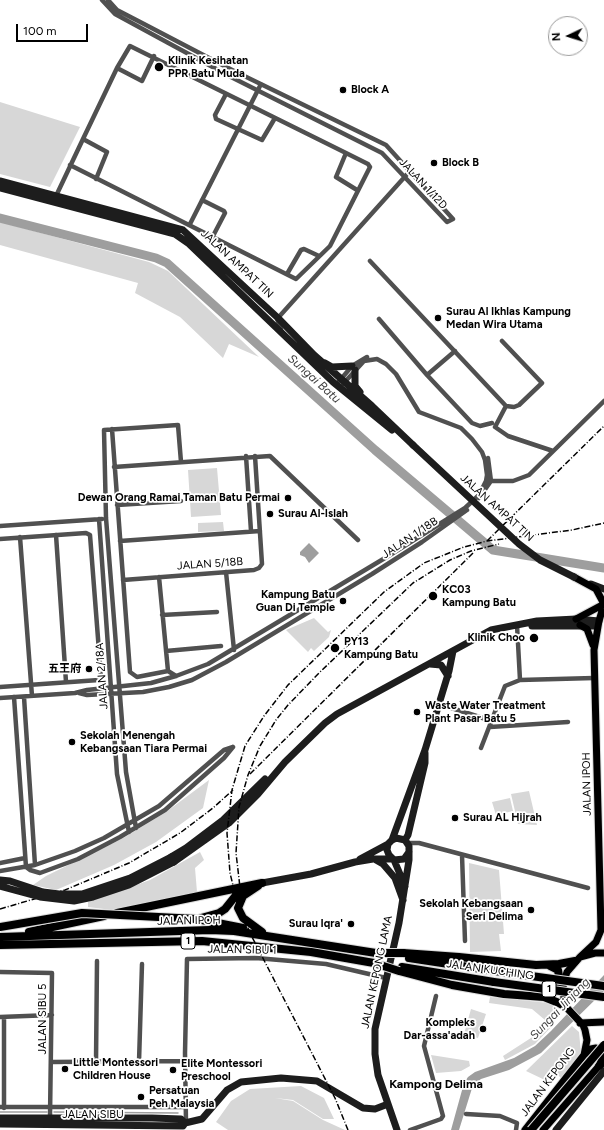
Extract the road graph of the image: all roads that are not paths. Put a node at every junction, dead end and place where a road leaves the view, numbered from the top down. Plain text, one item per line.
1 (102, 0) edge
2 (108, 0) edge
3 (154, 56) junction
4 (117, 68) junction
5 (261, 84) junction
6 (258, 90) junction
7 (226, 94) junction
8 (250, 106) junction
9 (275, 118) junction
10 (239, 129) junction
11 (83, 139) junction
12 (346, 153) junction
13 (70, 166) junction
14 (410, 171) junction
15 (404, 177) junction
16 (96, 178) junction
17 (0, 181) edge
18 (0, 188) edge
19 (357, 190) junction
20 (56, 196) junction
21 (202, 200) junction
22 (81, 210) junction
23 (190, 224) junction
24 (213, 236) junction
25 (320, 256) junction
26 (370, 261) dead end
27 (287, 274) junction
28 (252, 305) junction
29 (278, 318) junction
30 (379, 319) dead end
31 (502, 341) dead end
32 (292, 343) junction
33 (308, 349) junction
34 (455, 351) junction
35 (353, 368) junction
36 (427, 375) junction
37 (340, 383) junction
38 (604, 401) edge
39 (372, 406) junction
40 (506, 406) junction
41 (492, 423) dead end
42 (112, 429) junction
43 (413, 445) junction
44 (553, 451) junction
45 (246, 456) junction
46 (255, 456) junction
47 (182, 462) junction
48 (114, 467) junction
49 (488, 481) junction
50 (181, 501) dead end
51 (117, 505) junction
52 (106, 518) junction
53 (99, 519) junction
54 (0, 526) edge
55 (439, 526) junction
56 (251, 531) junction
57 (260, 531) junction
58 (56, 534) junction
59 (20, 537) junction
60 (0, 538) edge
61 (416, 539) junction
62 (358, 540) dead end
63 (120, 541) junction
64 (420, 543) junction
65 (226, 572) junction
66 (159, 577) junction
67 (574, 577) junction
68 (123, 580) junction
69 (604, 585) edge
70 (604, 589) edge
71 (604, 604) edge
72 (217, 612) dead end
73 (162, 615) junction
74 (578, 622) junction
75 (601, 624) edge
76 (521, 625) junction
77 (221, 646) dead end
78 (234, 649) junction
79 (166, 650) junction
80 (594, 650) junction
81 (452, 651) junction
82 (234, 656) junction
83 (428, 664) junction
84 (168, 671) junction
85 (176, 676) junction
86 (448, 676) junction
87 (594, 678) junction
88 (165, 680) junction
89 (520, 680) junction
90 (66, 682) junction
91 (31, 685) junction
92 (0, 687) edge
93 (120, 687) junction
94 (113, 690) junction
95 (121, 693) junction
96 (32, 696) junction
97 (14, 697) junction
98 (24, 697) junction
99 (0, 698) edge
100 (439, 704) junction
101 (492, 721) junction
102 (568, 722) dead end
103 (490, 727) junction
104 (481, 748) dead end
105 (425, 750) junction
106 (211, 762) junction
107 (215, 766) junction
108 (20, 781) junction
109 (29, 781) junction
110 (135, 820) junction
111 (127, 825) junction
112 (136, 828) junction
113 (129, 832) junction
114 (406, 841) junction
115 (390, 842) junction
116 (419, 843) junction
117 (409, 852) junction
118 (462, 855) junction
119 (25, 858) junction
120 (172, 859) junction
121 (373, 859) junction
122 (393, 859) junction
123 (355, 862) junction
124 (0, 863) edge
125 (35, 865) junction
126 (26, 867) junction
127 (0, 871) edge
128 (0, 880) edge
129 (262, 883) junction
130 (250, 885) junction
131 (0, 886) edge
132 (405, 888) junction
133 (588, 888) dead end
134 (403, 900) junction
135 (197, 919) junction
136 (0, 927) edge
137 (262, 932) junction
138 (9, 936) junction
139 (0, 937) edge
140 (279, 938) junction
141 (465, 941) dead end
142 (0, 945) edge
143 (604, 953) edge
144 (402, 955) junction
145 (577, 959) junction
146 (97, 961) dead end
147 (142, 964) dead end
148 (545, 966) junction
149 (400, 969) junction
150 (0, 972) edge
151 (386, 978) junction
152 (604, 986) edge
153 (522, 994) junction
154 (436, 996) dead end
155 (604, 997) edge
156 (568, 1009) junction
157 (52, 1015) junction
158 (2, 1017) edge
159 (604, 1022) edge
160 (580, 1023) junction
161 (604, 1045) edge
162 (604, 1054) edge
163 (584, 1055) junction
164 (2, 1060) edge
165 (185, 1061) junction
166 (52, 1062) junction
167 (96, 1062) junction
168 (139, 1062) junction
169 (602, 1066) edge
170 (601, 1078) edge
171 (383, 1087) junction
172 (388, 1104) junction
173 (2, 1107) edge
174 (50, 1107) junction
175 (185, 1107) junction
176 (375, 1109) junction
177 (392, 1114) junction
178 (466, 1114) dead end
179 (50, 1117) junction
180 (0, 1118) edge
181 (185, 1123) junction
182 (0, 1124) edge
183 (397, 1130) edge
184 (410, 1130) edge
185 (516, 1130) edge
186 (525, 1130) edge
187 (531, 1130) edge
188 (543, 1130) edge
189 (556, 1130) edge

1 - 6 street, JALAN 1/12D
2 - 5 street, JALAN 1/12D
3 - 4 street
3 - 4 street
3 - 7 street
4 - 11 street
5 - 6 street
5 - 14 street, JALAN 1/12D
6 - 8 street
6 - 15 street, JALAN 1/12D
7 - 8 street
7 - 10 street
8 - 9 street
8 - 10 street
9 - 10 street
9 - 12 street
10 - 21 street
11 - 13 street
11 - 16 street
12 - 19 street
12 - 19 street
13 - 16 street
13 - 20 street
14 - 15 street
14 - 15 street, JALAN 1/12D
15 - 29 street
16 - 23 street
17 - 20 street, JALAN AMPAT TIN
18 - 22 street, JALAN AMPAT TIN
19 - 25 street
20 - 22 street
20 - 29 street, JALAN AMPAT TIN
21 - 23 street
21 - 24 street
22 - 28 street, JALAN AMPAT TIN
23 - 24 street
24 - 27 street
25 - 27 street
25 - 27 street
26 - 34 street
28 - 29 street
28 - 32 street, JALAN AMPAT TIN
29 - 32 street
29 - 33 street, JALAN AMPAT TIN
30 - 36 street
31 - 40 street
32 - 37 street, JALAN AMPAT TIN
33 - 35 street
33 - 37 street, JALAN AMPAT TIN
34 - 36 street
34 - 40 street
35 - 37 street
35 - 39 street
35 - 49 street
36 - 41 street
37 - 39 street, JALAN AMPAT TIN
37 - 43 street, JALAN AMPAT TIN
38 - 44 street, JALAN AMPAT TIN
39 - 43 street, JALAN AMPAT TIN
40 - 44 street
42 - 47 street
42 - 48 street
42 - 52 street, JALAN 2/18A
43 - 67 street, JALAN AMPAT TIN, bridge
44 - 49 street, JALAN AMPAT TIN
45 - 46 street
45 - 47 street
45 - 56 street
46 - 57 street
46 - 62 street
47 - 48 street
48 - 51 street
49 - 55 street, JALAN 1/18B
50 - 51 street
51 - 63 street
52 - 53 street
52 - 93 street, JALAN 2/18A
53 - 54 street
53 - 94 street, JALAN 2/18A
55 - 61 street, JALAN 1/18B
55 - 64 street, JALAN 1/18B
56 - 57 street
56 - 63 street
57 - 65 street, JALAN 5/18B
58 - 59 street
58 - 90 street
58 - 90 street
59 - 60 street
59 - 91 street
61 - 64 street
61 - 78 street, JALAN 1/18B
63 - 68 street
64 - 82 street, JALAN 1/18B
65 - 66 street, JALAN 5/18B
65 - 78 street
66 - 68 street, JALAN 5/18B
66 - 73 street
67 - 69 street, JALAN AMPAT TIN
67 - 70 street, JALAN AMPAT TIN
67 - 71 main road
68 - 84 street
71 - 74 main road
71 - 75 main road, JALAN IPOH
72 - 73 street
73 - 79 street
74 - 75 street
74 - 76 street
74 - 80 main road
75 - 80 main road, JALAN IPOH
76 - 81 street
76 - 89 street
77 - 79 street
78 - 82 street
78 - 85 street, JALAN 1/18B
79 - 84 street
80 - 87 main road, JALAN IPOH
81 - 83 street
81 - 86 street
82 - 95 street, JALAN 1/18B
83 - 86 street
83 - 120 street
84 - 85 street
84 - 88 street
85 - 88 street, JALAN 1/18B
86 - 100 street
87 - 89 street
87 - 145 main road, JALAN IPOH
88 - 93 street, JALAN 1/18B
89 - 101 street
90 - 91 street
91 - 92 street
91 - 96 street
93 - 94 street, JALAN 1/18B
93 - 95 street, JALAN 2/18A
94 - 95 street, JALAN 1/18B
94 - 96 street
94 - 111 street, JALAN 2/18A
95 - 110 street, JALAN 2/18A
96 - 98 street
97 - 98 street
97 - 99 street
97 - 108 street
98 - 109 street
100 - 101 street
100 - 105 street
101 - 103 street
102 - 103 street
103 - 104 street
105 - 114 street
105 - 115 street
106 - 107 street
106 - 107 street
106 - 110 street
107 - 112 street
108 - 109 street
108 - 119 street
109 - 125 street
110 - 111 street
110 - 112 street, JALAN 2/18A
111 - 113 street, JALAN 2/18A
111 - 125 street
112 - 113 street
113 - 126 street
114 - 115 street
114 - 116 street
114 - 117 street
115 - 122 street
115 - 123 street
116 - 117 street
116 - 118 street
117 - 122 street
117 - 132 street, JALAN KEPONG LAMA
118 - 133 street
118 - 141 street
119 - 124 street
119 - 126 street
120 - 128 street, bridge
120 - 131 street, bridge
121 - 122 street
121 - 123 street
121 - 134 street
122 - 132 street
123 - 129 street
125 - 126 street
126 - 127 street
129 - 130 highway
129 - 137 highway
130 - 135 highway
130 - 138 highway
132 - 134 street, JALAN KEPONG LAMA
134 - 151 street, JALAN KEPONG LAMA
135 - 136 highway, bridge
135 - 137 highway
137 - 140 highway
138 - 139 highway, JALAN IPOH / 1
138 - 140 highway, JALAN IPOH / 1
140 - 144 highway, JALAN IPOH / 1, bridge
142 - 149 highway, JALAN IPOH / 1, bridge
143 - 145 main road
144 - 148 highway
144 - 152 highway, JALAN KUCHING / 1, bridge
145 - 148 highway
145 - 156 main road, JALAN IPOH
146 - 167 street
147 - 168 street
148 - 153 highway
149 - 153 highway
149 - 155 highway, JALAN KUCHING / 1, bridge
150 - 157 street, JALAN SIBU 5
151 - 165 street, JALAN SIBU 1
151 - 171 street, JALAN KEPONG LAMA
153 - 156 highway
154 - 184 street
156 - 160 main road
157 - 158 street
157 - 166 street, JALAN SIBU 5
158 - 164 street
159 - 160 main road
160 - 163 main road, JALAN KEPONG
161 - 187 highway, bridge
162 - 169 main road
163 - 169 main road
163 - 186 main road, JALAN KEPONG
164 - 173 street
165 - 168 street
165 - 175 street, JALAN SIBU 1
166 - 167 street
166 - 174 street, JALAN SIBU 5
167 - 168 street
169 - 170 street
169 - 188 main road
170 - 189 street
171 - 172 street, JALAN KEPONG LAMA
171 - 176 street
172 - 176 street
172 - 177 street, JALAN KEPONG LAMA
173 - 174 street, JALAN SIBU
174 - 175 street, JALAN SIBU
174 - 179 street, JALAN SIBU 5
175 - 181 street, JALAN SIBU 1
176 - 177 street, JALAN SIBU
176 - 181 street, JALAN SIBU
177 - 183 street, JALAN KEPONG LAMA
178 - 185 street
179 - 180 street, JALAN SIBU
179 - 181 street, JALAN SIBU
181 - 182 street, JALAN SIBU

